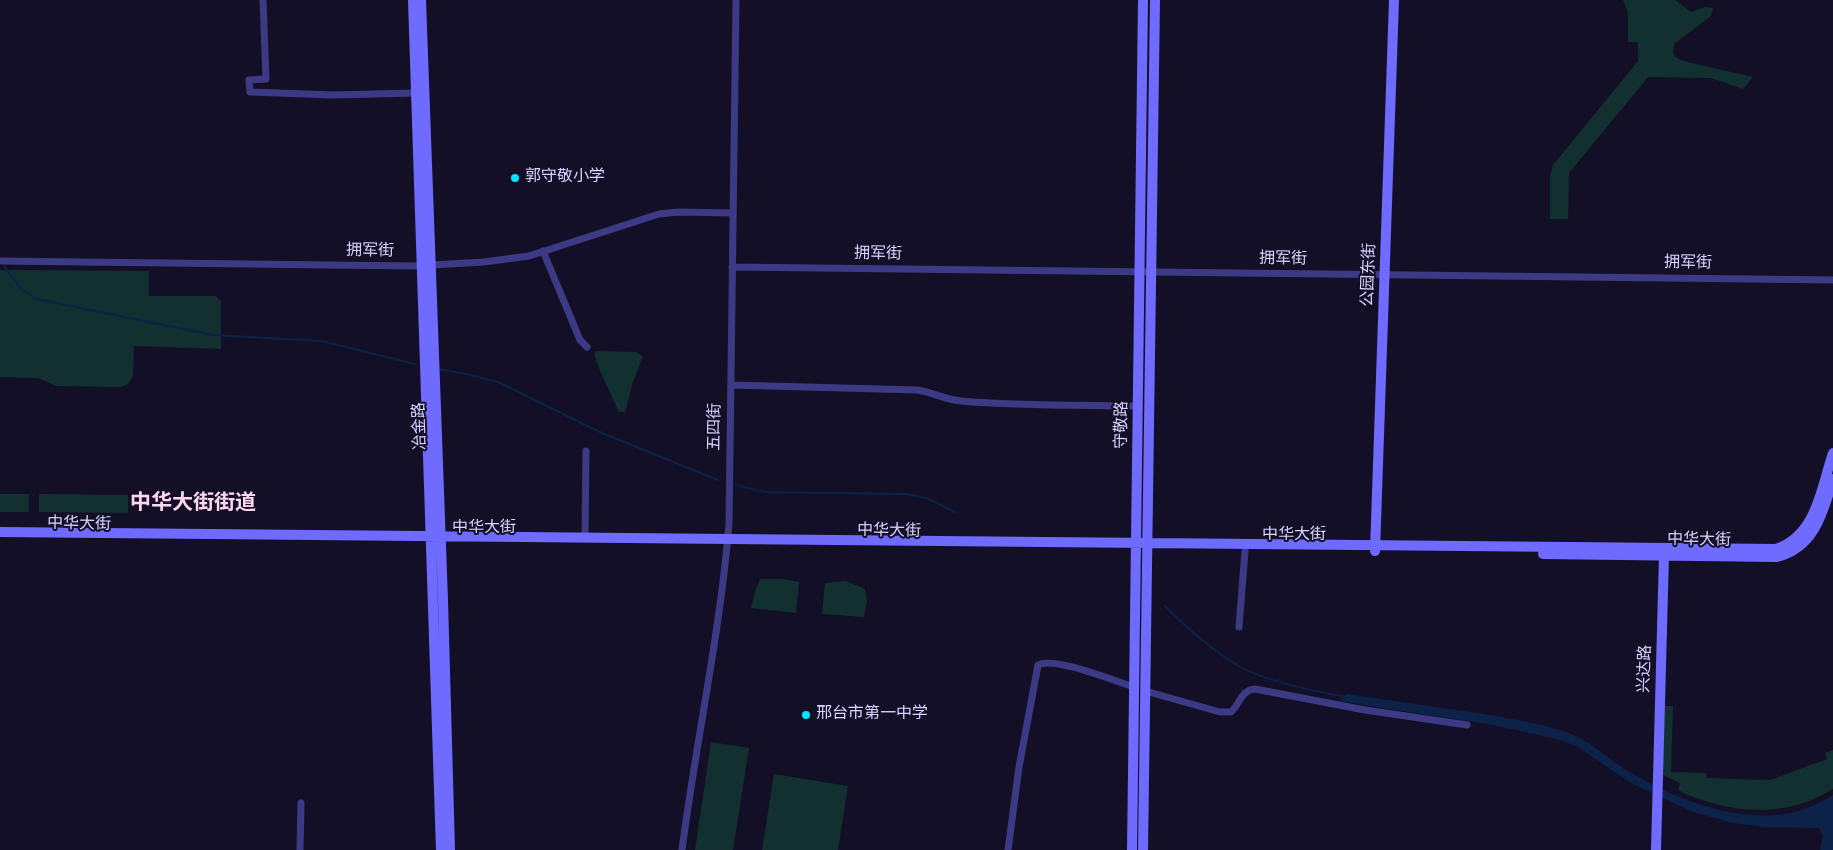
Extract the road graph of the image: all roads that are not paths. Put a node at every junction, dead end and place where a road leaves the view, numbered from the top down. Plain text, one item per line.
1 (262, 0) edge
2 (413, 0) edge
3 (421, 0) edge
4 (736, 0) edge
5 (1143, 0) edge
6 (1155, 0) edge
7 (1394, 0) edge
8 (415, 93) junction
9 (733, 213) junction
10 (543, 251) junction
11 (0, 261) edge
12 (425, 265) junction
13 (732, 267) junction
14 (1140, 272) junction
15 (1151, 272) junction
16 (1385, 275) junction
17 (1833, 280) edge
18 (587, 347) dead end
19 (730, 385) junction
20 (1138, 406) junction
21 (586, 451) dead end
22 (1833, 452) edge
23 (1833, 479) edge
24 (0, 532) edge
25 (585, 538) junction
26 (0, 539) edge
27 (436, 540) junction
28 (727, 542) junction
29 (1136, 547) junction
30 (1147, 547) junction
31 (1375, 549) junction
32 (1245, 551) junction
33 (1777, 553) junction
34 (1664, 556) junction
35 (1239, 627) dead end
36 (1134, 687) junction
37 (1145, 691) junction
38 (1467, 725) dead end
39 (301, 803) dead end
40 (300, 850) edge
41 (441, 850) edge
42 (450, 850) edge
43 (682, 850) edge
44 (1008, 850) edge
45 (1132, 850) edge
46 (1143, 850) edge
47 (1656, 850) edge

1 - 8 street
2 - 8 street, 冶金路
3 - 12 street, 冶金路
4 - 9 street, 五四街
5 - 14 street, 守敬路
6 - 15 street, 守敬路
7 - 16 street, 公园东街
8 - 12 street, 冶金路
9 - 10 street, 拥军街
9 - 13 street, 五四街
10 - 12 street, 拥军街
10 - 18 street
11 - 12 street, 拥军街
12 - 27 street, 冶金路
13 - 14 street, 拥军街
13 - 19 street, 五四街
14 - 15 street, 拥军街
14 - 20 street, 守敬路
15 - 16 street, 拥军街
15 - 30 street, 守敬路
16 - 17 street, 拥军街
16 - 31 street, 公园东街
19 - 20 street
19 - 28 street, 五四街
20 - 29 street, 守敬路
21 - 25 street
22 - 33 street
23 - 33 street
24 - 27 street, 中华大街
25 - 27 street, 中华大街
25 - 28 street, 中华大街
26 - 27 street, 中华大街
27 - 28 street, 中华大街
27 - 41 street, 冶金路
27 - 42 street, 冶金路
28 - 29 street, 中华大街
28 - 43 street, 五四街
29 - 30 street, 中华大街
29 - 36 street, 守敬路
30 - 31 street, 中华大街
30 - 32 street, 中华大街
30 - 37 street, 守敬路
31 - 32 street, 中华大街
31 - 33 street, 中华大街
31 - 34 street, 中华大街
32 - 35 street
33 - 34 street, 中华大街
34 - 47 street, 兴达路
36 - 44 street
36 - 45 street, 守敬路
37 - 38 street
37 - 46 street, 守敬路
39 - 40 street

